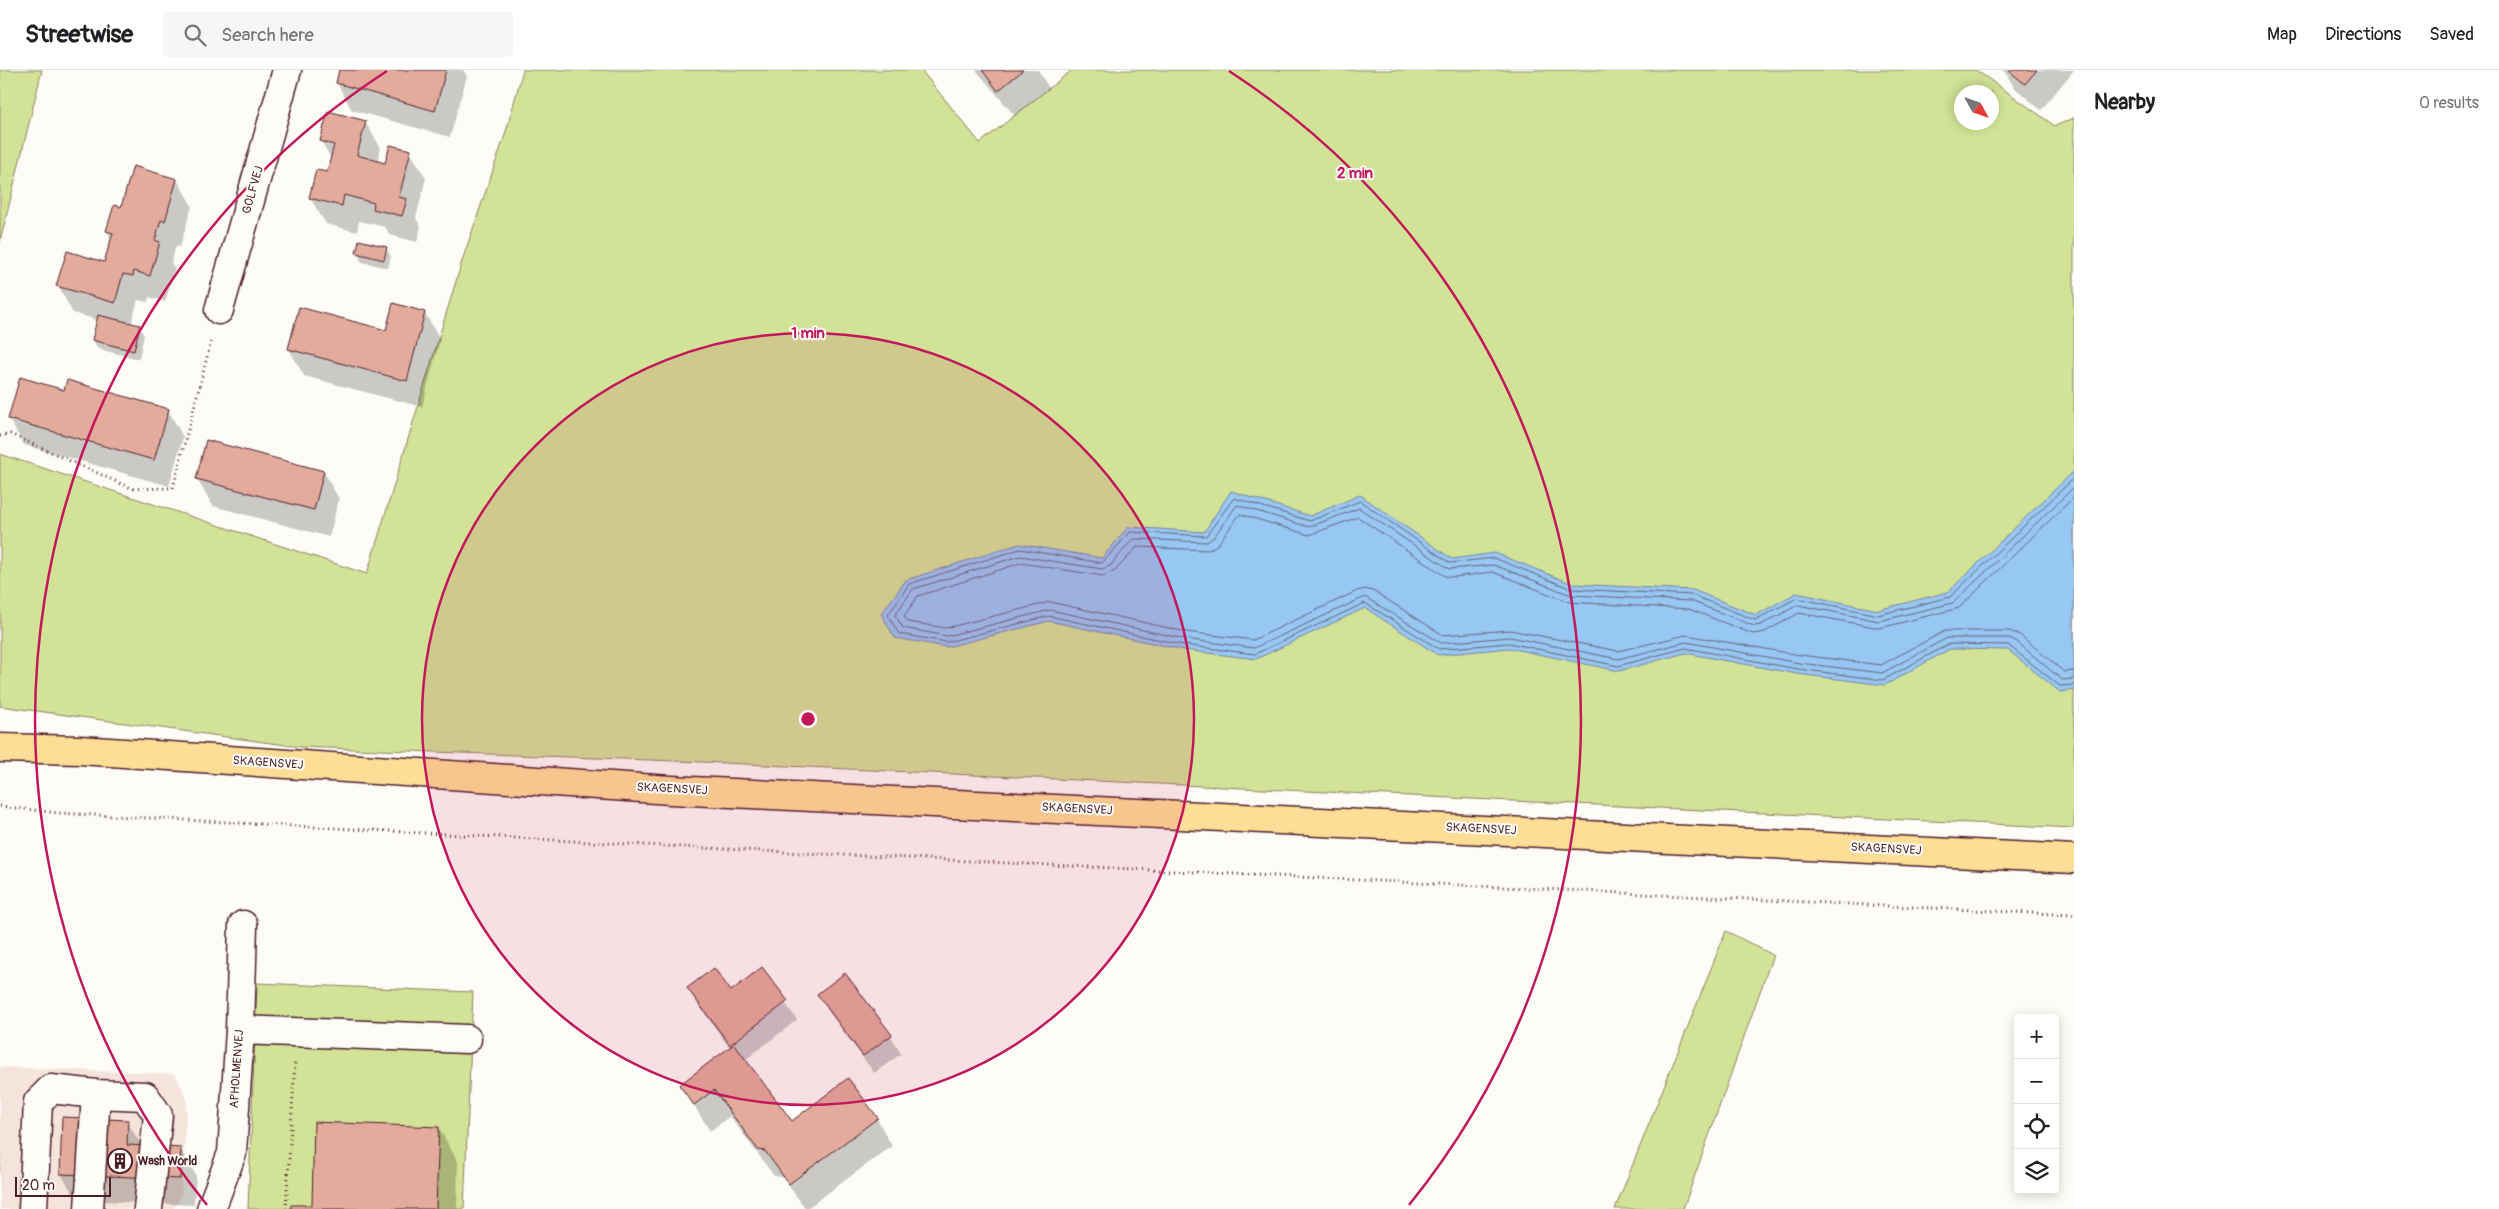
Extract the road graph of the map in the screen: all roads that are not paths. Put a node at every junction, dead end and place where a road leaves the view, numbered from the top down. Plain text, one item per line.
1 (287, 70) edge
2 (219, 310) road end
3 (0, 735) edge
4 (0, 748) edge
5 (80, 750) junction
6 (2074, 859) edge
7 (243, 925) dead end
8 (240, 1030) junction
9 (468, 1039) dead end
10 (96, 1094) junction
11 (33, 1209) edge
12 (89, 1209) edge
13 (148, 1209) edge
14 (211, 1209) edge

1 - 2 street, GOLFVEJ
3 - 5 main road, SKAGENSVEJ
4 - 5 main road, SKAGENSVEJ
5 - 6 main road, SKAGENSVEJ
7 - 8 street, APHOLMENVEJ
8 - 9 street
8 - 14 street, APHOLMENVEJ
10 - 11 street
10 - 12 street
10 - 13 street

